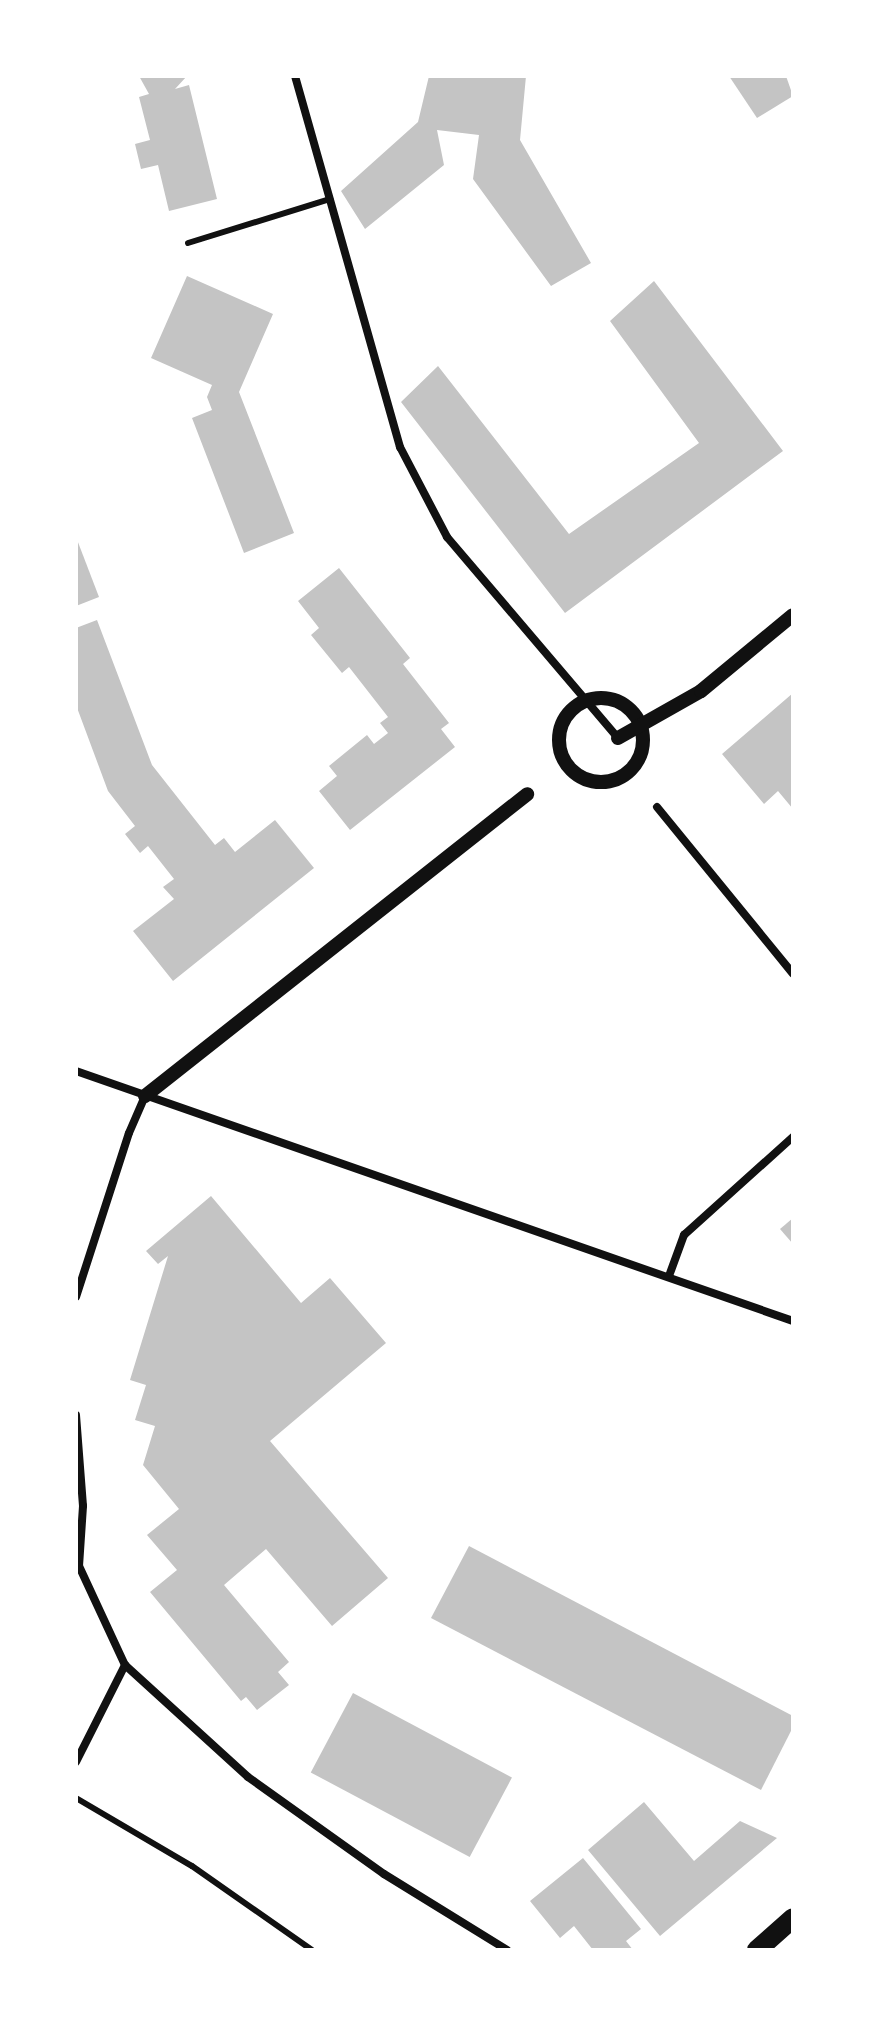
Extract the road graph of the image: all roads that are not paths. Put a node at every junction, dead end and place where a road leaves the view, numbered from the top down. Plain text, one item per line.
1 (295, 76) edge
2 (330, 199) junction
3 (188, 243) dead end
4 (793, 615) edge
5 (618, 738) joint
6 (631, 769) joint
7 (527, 794) dead end
8 (657, 807) dead end
9 (793, 974) edge
10 (76, 1071) edge
11 (145, 1096) junction
12 (793, 1137) edge
13 (669, 1276) junction
14 (76, 1297) edge
15 (793, 1321) edge
16 (76, 1415) edge
17 (78, 1565) edge
18 (125, 1665) junction
19 (76, 1762) edge
20 (76, 1798) edge
21 (793, 1918) edge
22 (312, 1950) edge
23 (507, 1950) edge
24 (757, 1950) edge

1 - 2 street
2 - 3 lane
2 - 5 street
4 - 5 street
6 - 6 street
7 - 11 street
8 - 9 street
10 - 11 street
11 - 13 street
11 - 14 street
12 - 13 street
13 - 15 street
16 - 17 street
17 - 18 street
18 - 19 street
18 - 23 street
20 - 22 lane
21 - 24 main road

